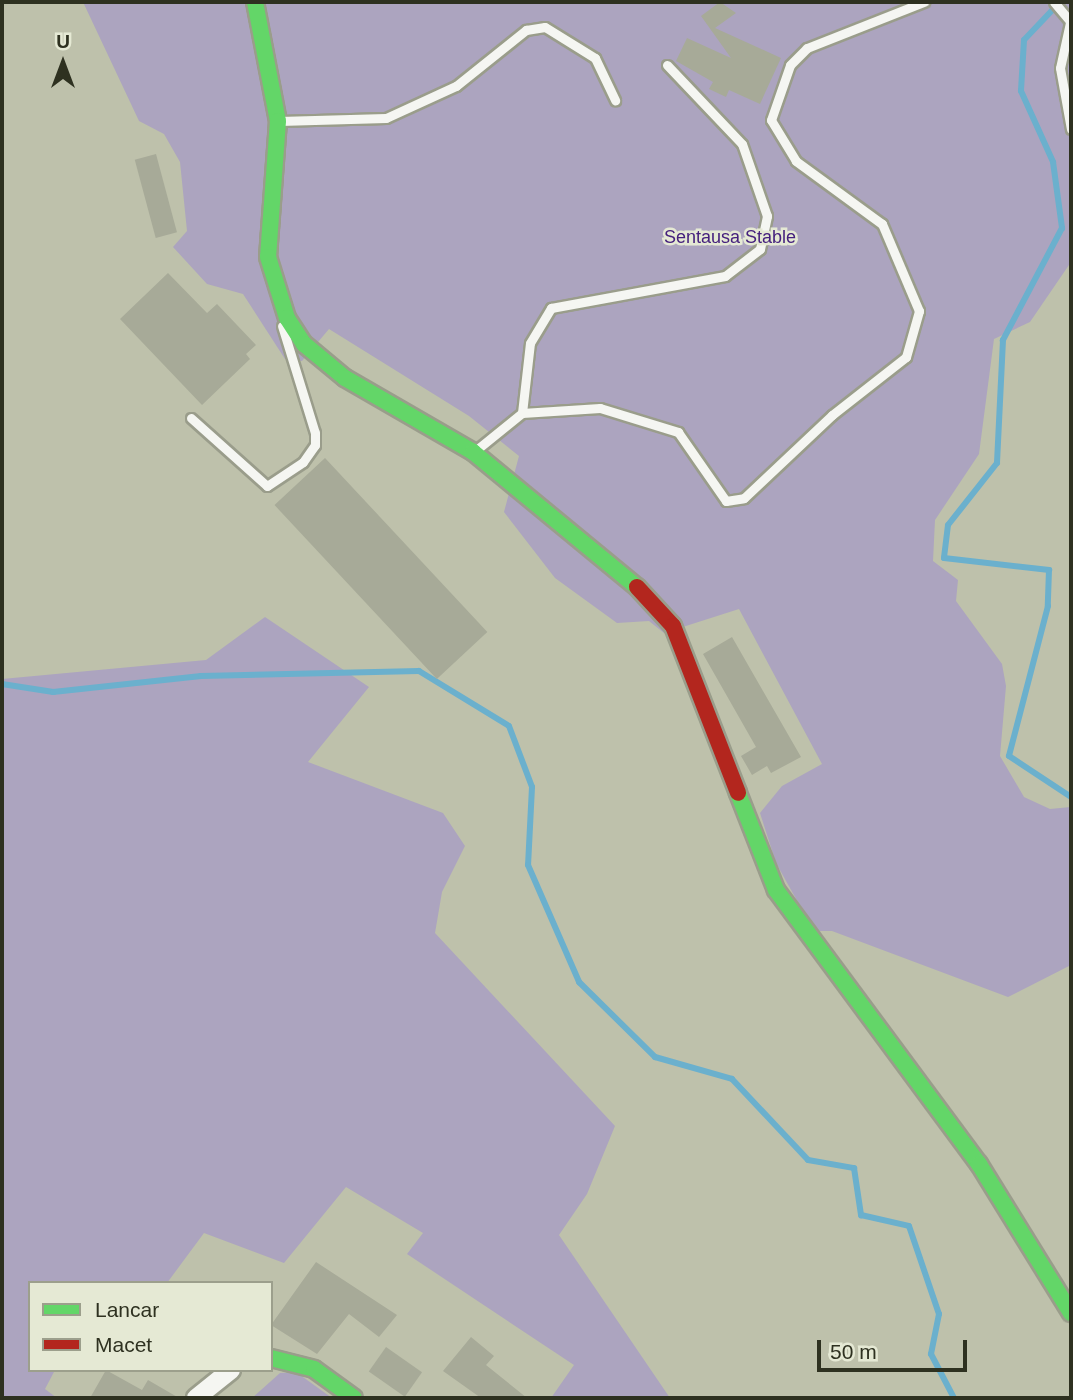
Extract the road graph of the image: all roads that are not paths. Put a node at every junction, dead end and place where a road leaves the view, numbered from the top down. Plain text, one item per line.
1 (255, 2) edge
2 (924, 2) edge
3 (1054, 2) edge
4 (1068, 17) edge
5 (667, 65) dead end
6 (615, 100) dead end
7 (278, 121) junction
8 (1071, 129) edge
9 (280, 303) junction
10 (522, 413) junction
11 (191, 418) dead end
12 (473, 452) junction
13 (1071, 1313) edge
14 (273, 1359) edge
15 (228, 1372) edge
16 (196, 1398) edge
17 (354, 1398) edge

1 - 7 street
2 - 10 lane
3 - 4 lane
4 - 8 lane
5 - 10 lane
6 - 7 lane
7 - 9 street
9 - 11 lane
9 - 12 street
10 - 12 lane
12 - 13 street
14 - 17 street
15 - 16 street

